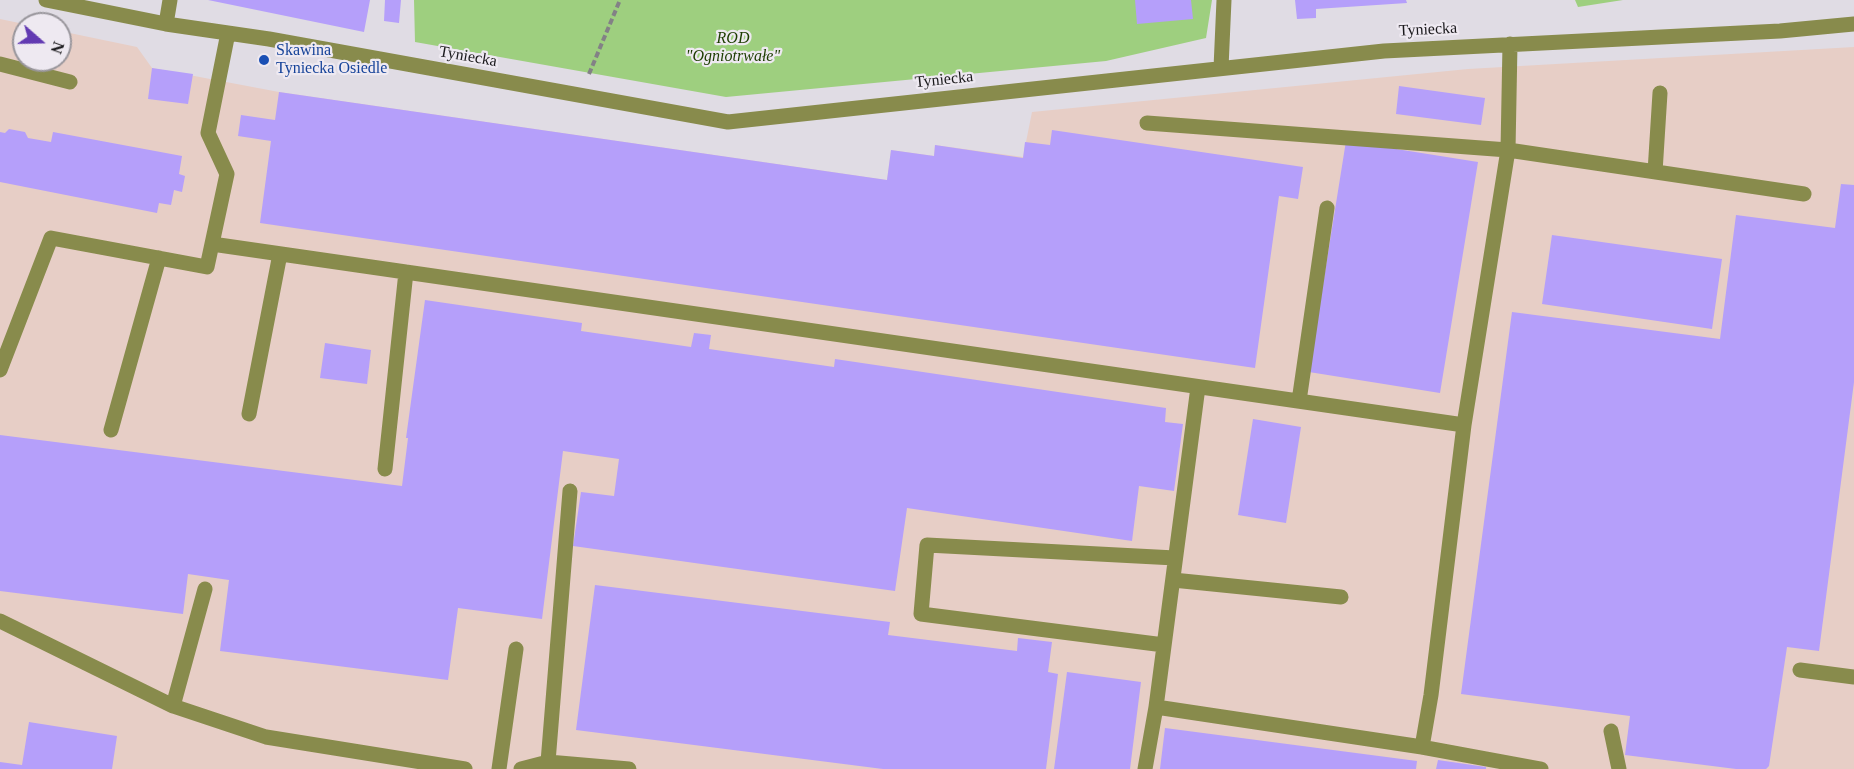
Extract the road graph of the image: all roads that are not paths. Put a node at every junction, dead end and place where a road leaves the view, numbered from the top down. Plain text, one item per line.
1 (46, 0) edge
2 (170, 0) edge
3 (1224, 0) edge
4 (166, 24) junction
5 (1854, 24) edge
6 (228, 33) junction
7 (1510, 44) junction
8 (0, 64) edge
9 (1221, 68) junction
10 (70, 82) dead end
11 (1660, 93) dead end
12 (1147, 123) dead end
13 (1508, 150) junction
14 (1654, 172) junction
15 (1804, 194) dead end
16 (1327, 208) dead end
17 (212, 244) junction
18 (280, 254) junction
19 (159, 258) junction
20 (406, 272) junction
21 (0, 370) edge
22 (1198, 387) junction
23 (1299, 401) junction
24 (249, 414) dead end
25 (1464, 425) junction
26 (111, 430) dead end
27 (385, 469) dead end
28 (570, 491) dead end
29 (1175, 558) junction
30 (1173, 580) junction
31 (205, 589) dead end
32 (1341, 597) dead end
33 (0, 621) edge
34 (1164, 645) junction
35 (516, 648) dead end
36 (1800, 670) dead end
37 (1854, 677) edge
38 (173, 706) junction
39 (1156, 707) junction
40 (1611, 731) dead end
41 (1422, 747) junction
42 (548, 762) junction
43 (465, 769) edge
44 (499, 769) edge
45 (521, 769) edge
46 (629, 769) edge
47 (1145, 769) edge
48 (1541, 769) edge
49 (1619, 769) edge

1 - 4 street, Tyniecka
2 - 4 street
3 - 9 street
4 - 6 street, Tyniecka
5 - 7 street, Tyniecka
6 - 9 street, Tyniecka
6 - 17 street
7 - 9 street, Tyniecka
7 - 13 street
8 - 10 street
11 - 14 street
12 - 13 street
13 - 14 street
13 - 25 street
14 - 15 street
16 - 23 street
17 - 18 street
17 - 19 street
18 - 20 street
18 - 24 street
19 - 21 street
19 - 26 street
20 - 22 street
20 - 27 street
22 - 23 street
22 - 29 street
23 - 25 street
25 - 41 street
28 - 42 street
29 - 30 street
29 - 34 street
30 - 32 street
30 - 34 street
31 - 38 street
33 - 38 street
34 - 39 street
35 - 44 street
36 - 37 street
38 - 43 street
39 - 41 street
39 - 47 street
40 - 49 street
41 - 48 street
42 - 45 street
42 - 46 street

